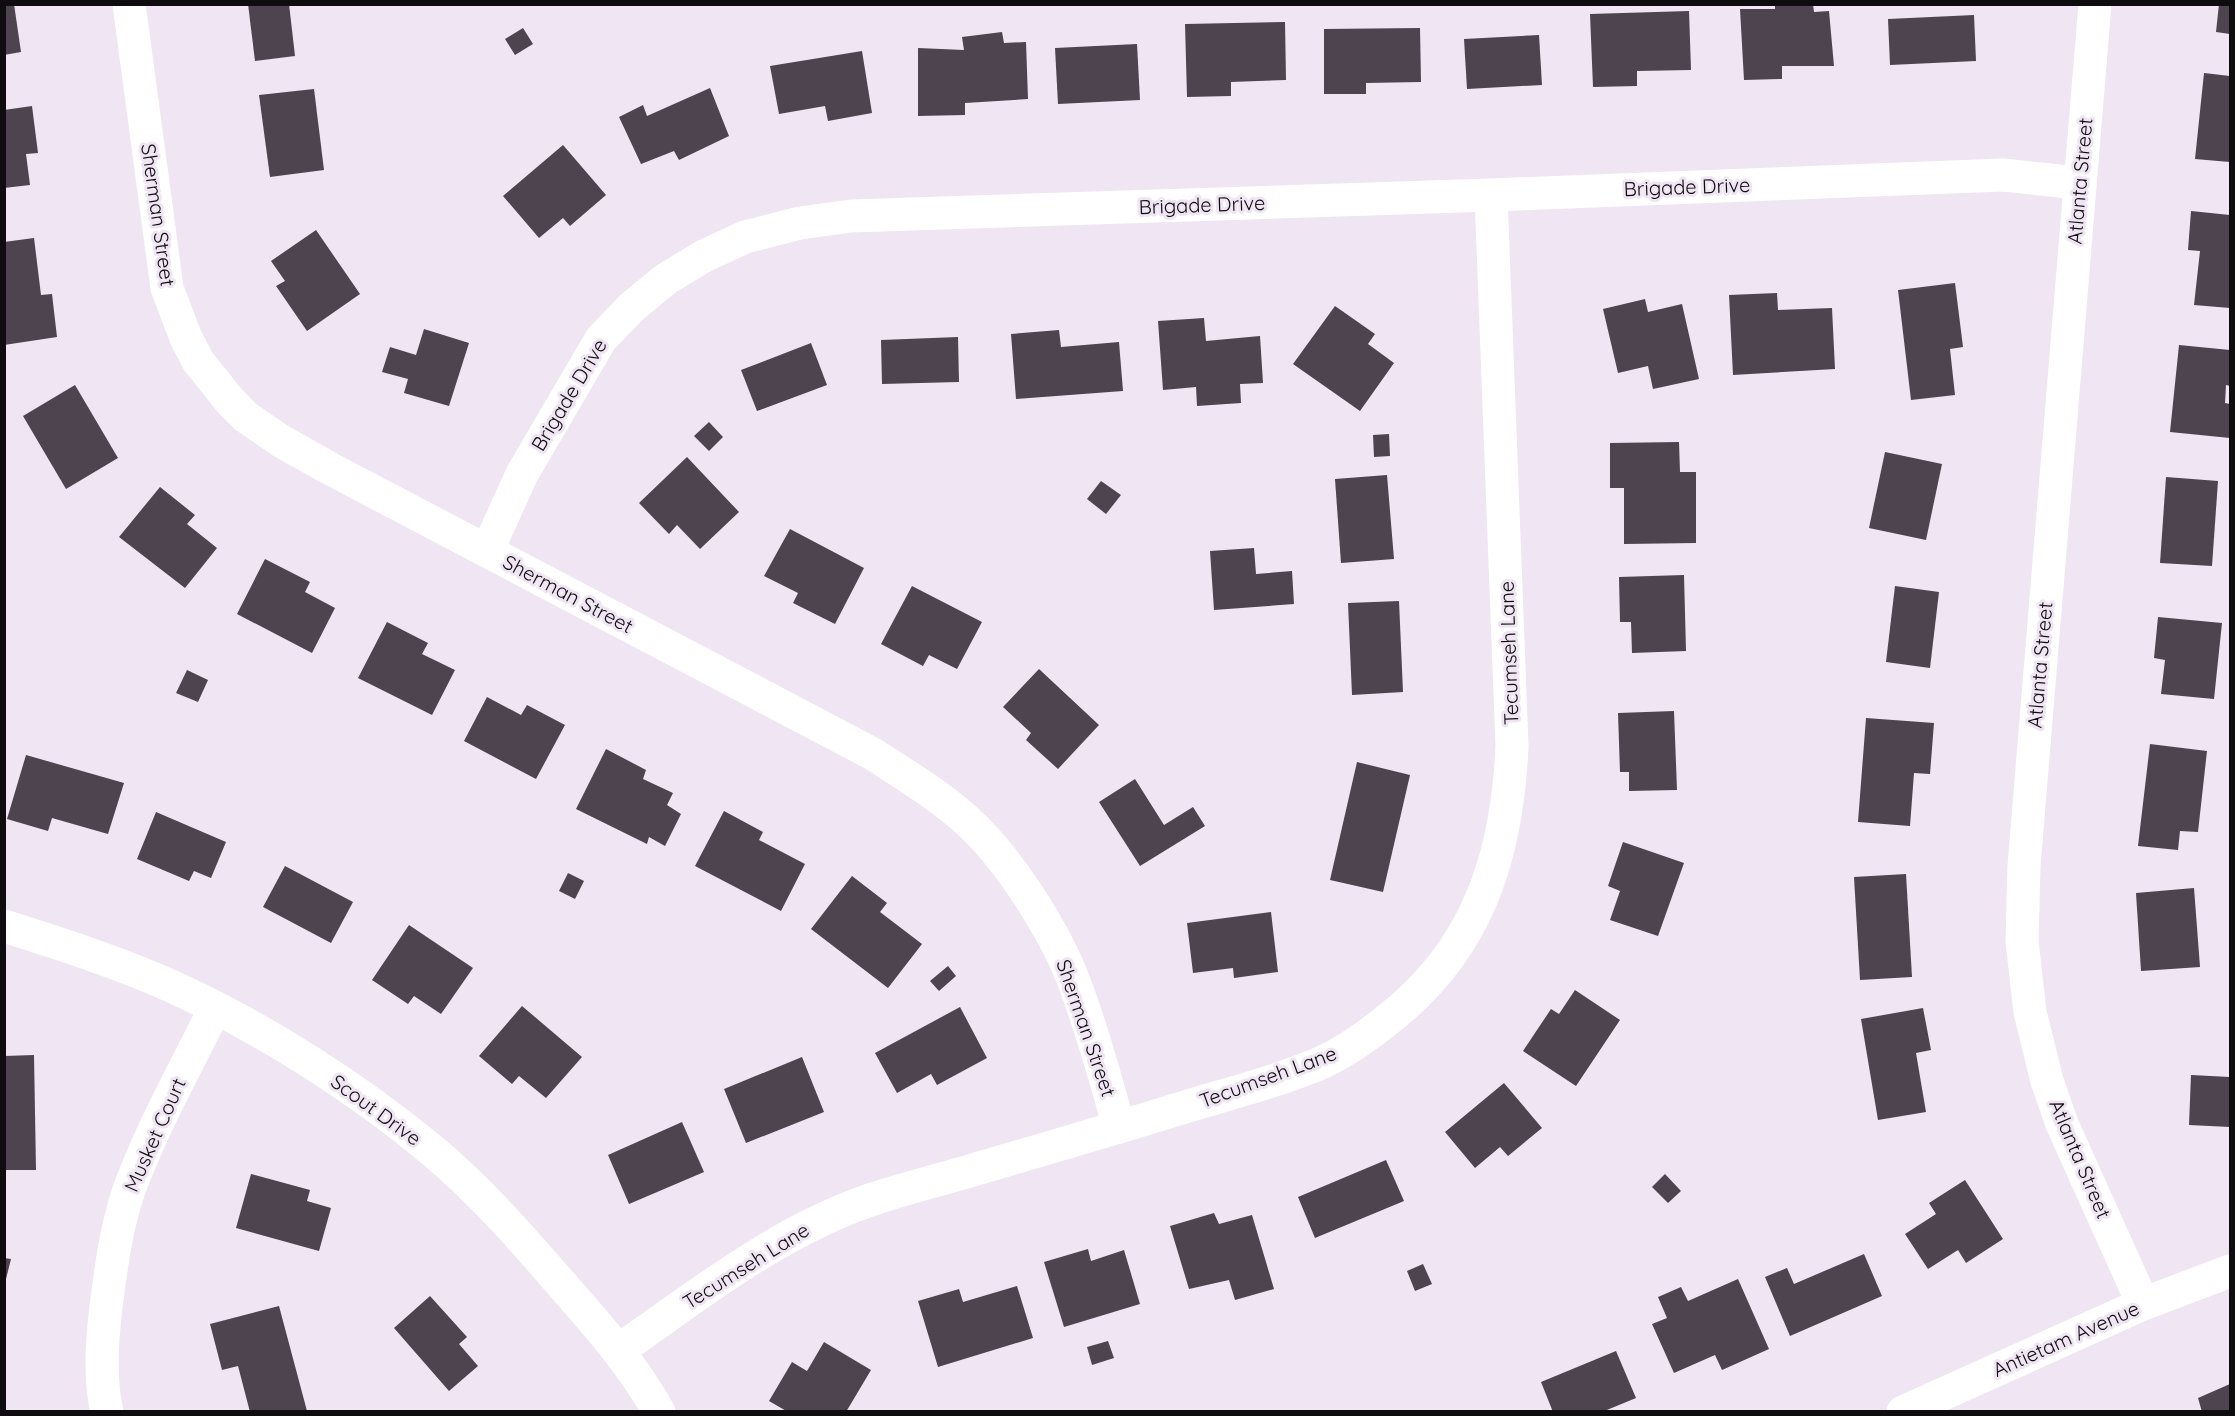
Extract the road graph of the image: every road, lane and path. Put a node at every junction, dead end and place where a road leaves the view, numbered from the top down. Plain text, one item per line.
1 (129, 4) edge
2 (2095, 4) edge
3 (2079, 183) junction
4 (1491, 195) junction
5 (487, 551) junction
6 (4, 926) edge
7 (215, 1008) junction
8 (1119, 1127) junction
9 (2230, 1271) edge
10 (2143, 1304) junction
11 (620, 1350) junction
12 (107, 1412) edge
13 (659, 1412) edge
14 (1903, 1412) edge

1 - 5 street, Sherman Street
2 - 3 street, Atlanta Street
3 - 4 street, Brigade Drive
3 - 10 street, Atlanta Street
4 - 5 street, Brigade Drive
4 - 8 street, Tecumseh Lane
5 - 8 street, Sherman Street
6 - 7 street, Scout Drive
7 - 11 street, Scout Drive
7 - 12 street, Musket Court
8 - 11 street, Tecumseh Lane
9 - 10 street, Antietam Avenue
10 - 14 street, Antietam Avenue
11 - 13 street, Scout Drive

